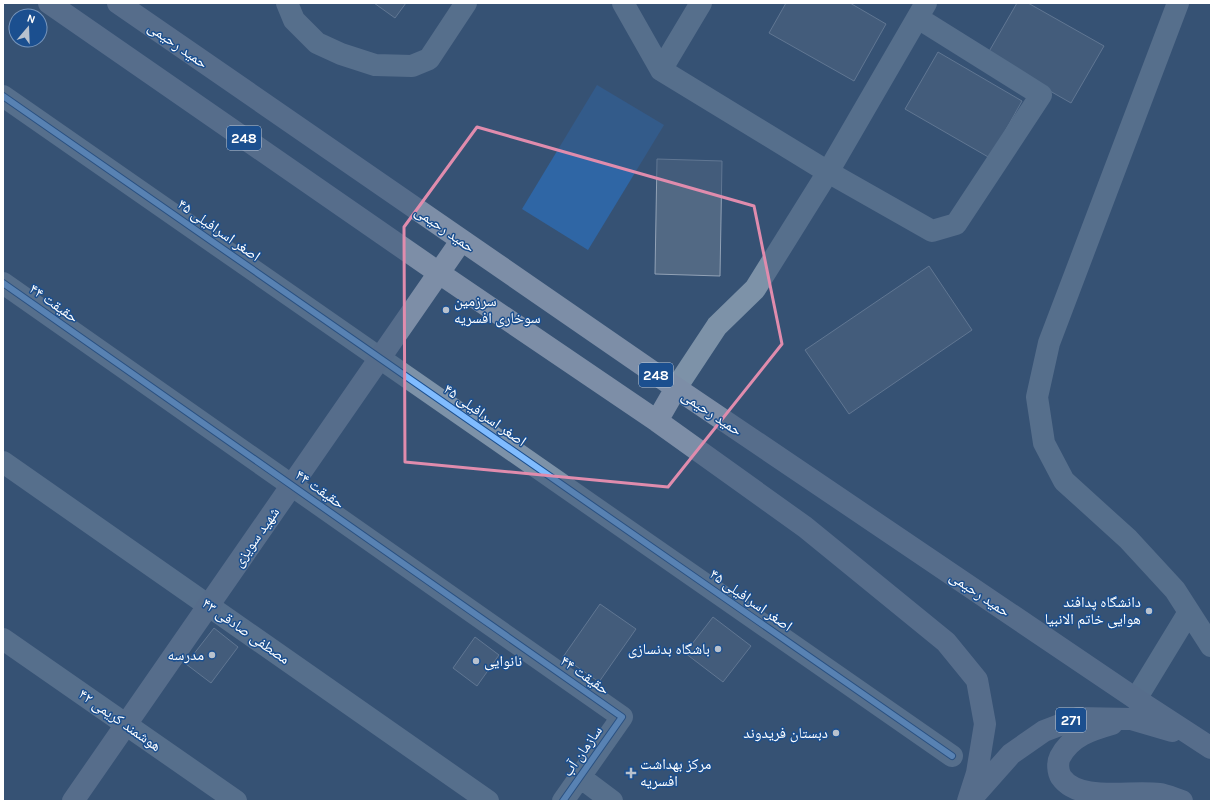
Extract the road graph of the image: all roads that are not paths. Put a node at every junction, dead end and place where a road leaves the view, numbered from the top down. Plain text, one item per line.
1 (49, 3) edge
2 (118, 3) edge
3 (286, 3) edge
4 (466, 3) edge
5 (623, 3) edge
6 (701, 3) edge
7 (1178, 3) edge
8 (922, 11) edge
9 (661, 70) junction
10 (3, 96) edge
11 (828, 172) junction
12 (461, 241) junction
13 (439, 273) junction
14 (3, 283) edge
15 (380, 358) junction
16 (676, 388) junction
17 (657, 421) junction
18 (3, 462) edge
19 (292, 486) junction
20 (208, 605) junction
21 (1189, 612) junction
22 (3, 639) edge
23 (1211, 646) edge
24 (1133, 709) junction
25 (622, 717) joint
26 (126, 724) junction
27 (1205, 744) edge
28 (952, 756) dead end
29 (580, 778) junction
30 (73, 801) edge
31 (236, 801) edge
32 (488, 801) edge
33 (563, 801) edge
34 (612, 801) edge
35 (969, 801) edge
36 (1182, 801) edge

1 - 13 main road, 248
2 - 12 main road, حمید رحیمی / 248
3 - 4 street
5 - 9 street
6 - 9 street
7 - 21 street
8 - 11 street
8 - 11 street
9 - 11 street
10 - 15 street, اصغر اسرافیلی ۴۵
11 - 16 street
12 - 13 main road, شهید سویزی
12 - 16 main road, حمید رحیمی / 248
13 - 15 main road, شهید سویزی
13 - 17 main road, 248
14 - 19 street, حقیقت ۴۴
15 - 19 main road, شهید سویزی
15 - 28 street, اصغر اسرافیلی ۴۵
16 - 17 main road
16 - 24 main road, حمید رحیمی / 248
17 - 35 main road, 248
18 - 20 street, مصطفی صادقی ۴۳
19 - 20 main road, شهید سویزی
19 - 25 street, حقیقت ۴۴
20 - 26 main road, شهید سویزی
20 - 32 street, مصطفی صادقی ۴۳
21 - 23 street
21 - 24 street
22 - 26 street, هوشمند کریمی ۴۲
24 - 27 main road, 271
24 - 35 main road, 271
24 - 36 main road
25 - 29 street, سازمان آب
26 - 30 main road, شهید سویزی
26 - 31 street, هوشمند کریمی ۴۲
29 - 33 street, سازمان آب
29 - 34 street

